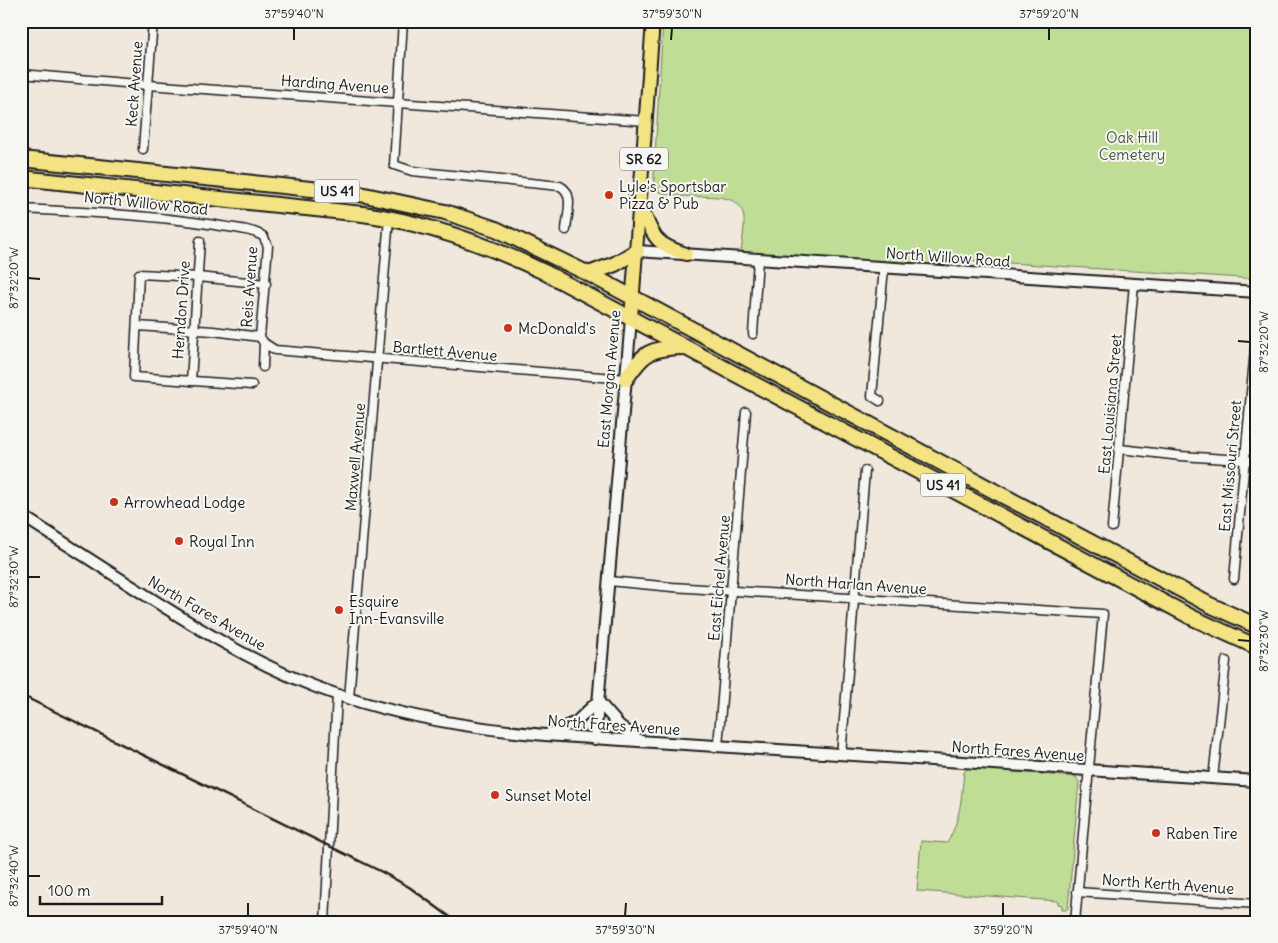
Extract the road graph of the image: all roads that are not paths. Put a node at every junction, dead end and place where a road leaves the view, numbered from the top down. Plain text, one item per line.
1 (153, 21) edge
2 (403, 21) edge
3 (653, 21) edge
4 (21, 74) edge
5 (148, 85) junction
6 (398, 103) junction
7 (646, 121) junction
8 (144, 149) dead end
9 (21, 159) edge
10 (21, 178) edge
11 (21, 182) edge
12 (87, 185) junction
13 (640, 204) junction
14 (21, 209) edge
15 (389, 218) junction
16 (566, 230) dead end
17 (265, 238) joint
18 (200, 241) dead end
19 (637, 251) junction
20 (686, 254) junction
21 (758, 259) junction
22 (884, 268) junction
23 (589, 274) junction
24 (198, 277) junction
25 (266, 284) junction
26 (1134, 284) junction
27 (1257, 292) edge
28 (633, 298) junction
29 (631, 319) junction
30 (137, 326) junction
31 (1257, 327) edge
32 (194, 330) junction
33 (753, 334) dead end
34 (262, 340) junction
35 (684, 347) junction
36 (378, 359) junction
37 (263, 367) dead end
38 (626, 379) junction
39 (191, 381) junction
40 (252, 385) dead end
41 (880, 401) dead end
42 (746, 412) dead end
43 (1120, 449) junction
44 (1243, 460) junction
45 (1257, 461) edge
46 (866, 470) dead end
47 (21, 516) edge
48 (1112, 527) dead end
49 (1234, 579) dead end
50 (608, 581) junction
51 (732, 591) junction
52 (855, 598) junction
53 (1257, 626) edge
54 (1257, 647) edge
55 (1226, 661) dead end
56 (337, 695) junction
57 (349, 698) junction
58 (598, 701) junction
59 (545, 735) junction
60 (595, 739) junction
61 (640, 742) junction
62 (718, 746) junction
63 (841, 754) junction
64 (1090, 770) junction
65 (1213, 778) junction
66 (1257, 781) edge
67 (1077, 892) junction
68 (1257, 904) edge
69 (325, 922) edge
70 (1075, 922) edge

1 - 5 street, Keck Avenue
2 - 6 street
3 - 7 main road, East Morgan Avenue / SR 62
4 - 5 street, Harding Avenue
5 - 6 street, Harding Avenue
5 - 8 street, Keck Avenue
6 - 7 street, Harding Avenue
6 - 16 street
7 - 13 main road, East Morgan Avenue / SR 62
9 - 23 highway, US 41
10 - 12 highway, US 41
11 - 12 highway
12 - 15 highway, US 41
13 - 19 main road, East Morgan Avenue / SR 62
13 - 20 main road
14 - 17 street, North Willow Road
15 - 29 highway, US 41
15 - 36 street, Maxwell Avenue
17 - 25 street, Reis Avenue
18 - 24 street, Herndon Drive
19 - 20 street, North Willow Road
19 - 23 highway
19 - 28 main road, East Morgan Avenue / SR 62
20 - 21 street, North Willow Road
21 - 22 street, North Willow Road
21 - 33 street
22 - 26 street, North Willow Road
22 - 41 street
23 - 28 highway, US 41
24 - 25 street
24 - 30 street
24 - 32 street, Herndon Drive
25 - 34 street, Reis Avenue
26 - 27 street, North Willow Road
26 - 43 street, East Louisiana Street
28 - 29 main road, East Morgan Avenue / SR 62
28 - 53 highway, US 41
29 - 35 highway, US 41
29 - 38 street, East Morgan Avenue
30 - 32 street, Bartlett Avenue
30 - 39 street
31 - 44 street, East Missouri Street
32 - 34 street, Bartlett Avenue
32 - 39 street, Herndon Drive
34 - 36 street, Bartlett Avenue
34 - 37 street, Reis Avenue
35 - 38 highway
35 - 54 highway, US 41
36 - 38 street, Bartlett Avenue
36 - 57 street, Maxwell Avenue
38 - 50 street, East Morgan Avenue
39 - 40 street
42 - 51 street, East Eichel Avenue
43 - 44 street
43 - 48 street, East Louisiana Street
44 - 45 street
44 - 49 street, East Missouri Street
46 - 52 street
47 - 56 street, North Fares Avenue
50 - 51 street, North Harlan Avenue
50 - 58 street, East Morgan Avenue
51 - 52 street, North Harlan Avenue
51 - 62 street, East Eichel Avenue
52 - 63 street
52 - 64 street, North Harlan Avenue
55 - 65 street
56 - 57 street, North Fares Avenue
56 - 69 street
57 - 59 street, North Fares Avenue
58 - 59 street
58 - 60 street, East Morgan Avenue
58 - 61 street
59 - 60 street, North Fares Avenue
60 - 61 street, North Fares Avenue
61 - 62 street, North Fares Avenue
62 - 63 street, North Fares Avenue
63 - 64 street, North Fares Avenue
64 - 65 street, North Fares Avenue
64 - 67 street
65 - 66 street, North Fares Avenue
67 - 68 street, North Kerth Avenue
67 - 70 street

